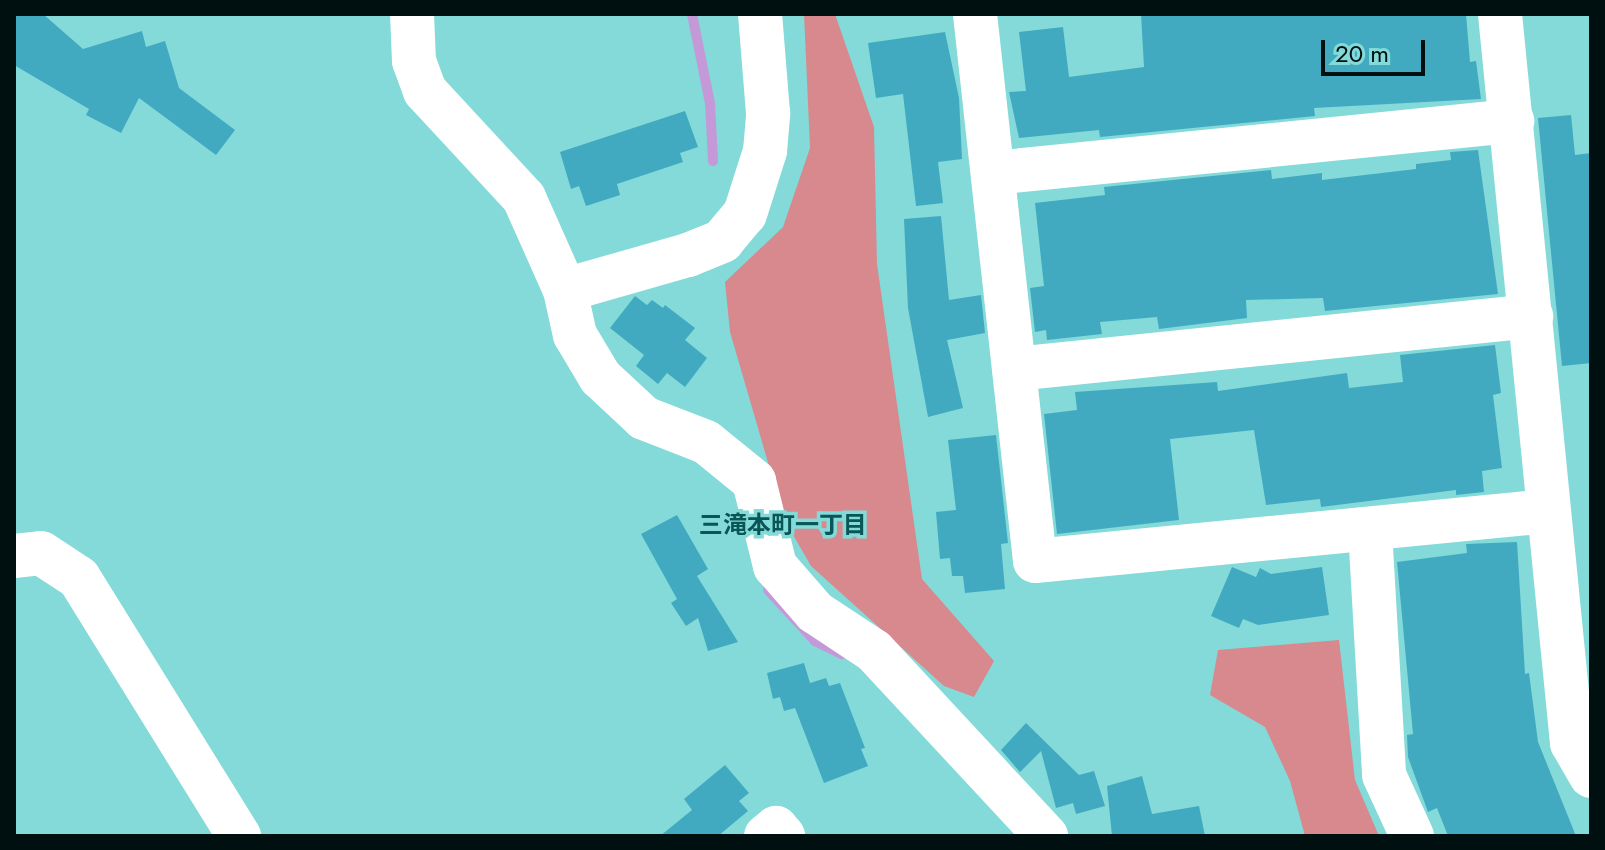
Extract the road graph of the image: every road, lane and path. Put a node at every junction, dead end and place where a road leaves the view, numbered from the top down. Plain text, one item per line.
1 (412, 14) edge
2 (760, 14) edge
3 (975, 14) edge
4 (1500, 14) edge
5 (1512, 121) junction
6 (993, 173) junction
7 (565, 290) junction
8 (1531, 316) junction
9 (1014, 369) junction
10 (1549, 511) junction
11 (1370, 530) junction
12 (14, 556) edge
13 (1591, 776) edge
14 (239, 836) edge
15 (766, 836) edge
16 (783, 836) edge
17 (1046, 836) edge
18 (1412, 836) edge

1 - 7 street
2 - 7 street
3 - 6 street
4 - 5 street
5 - 6 street
5 - 8 street
6 - 9 street
7 - 17 street
8 - 9 street
8 - 10 street
9 - 11 street
10 - 11 street
10 - 13 street
11 - 18 street
12 - 14 street
15 - 16 street

